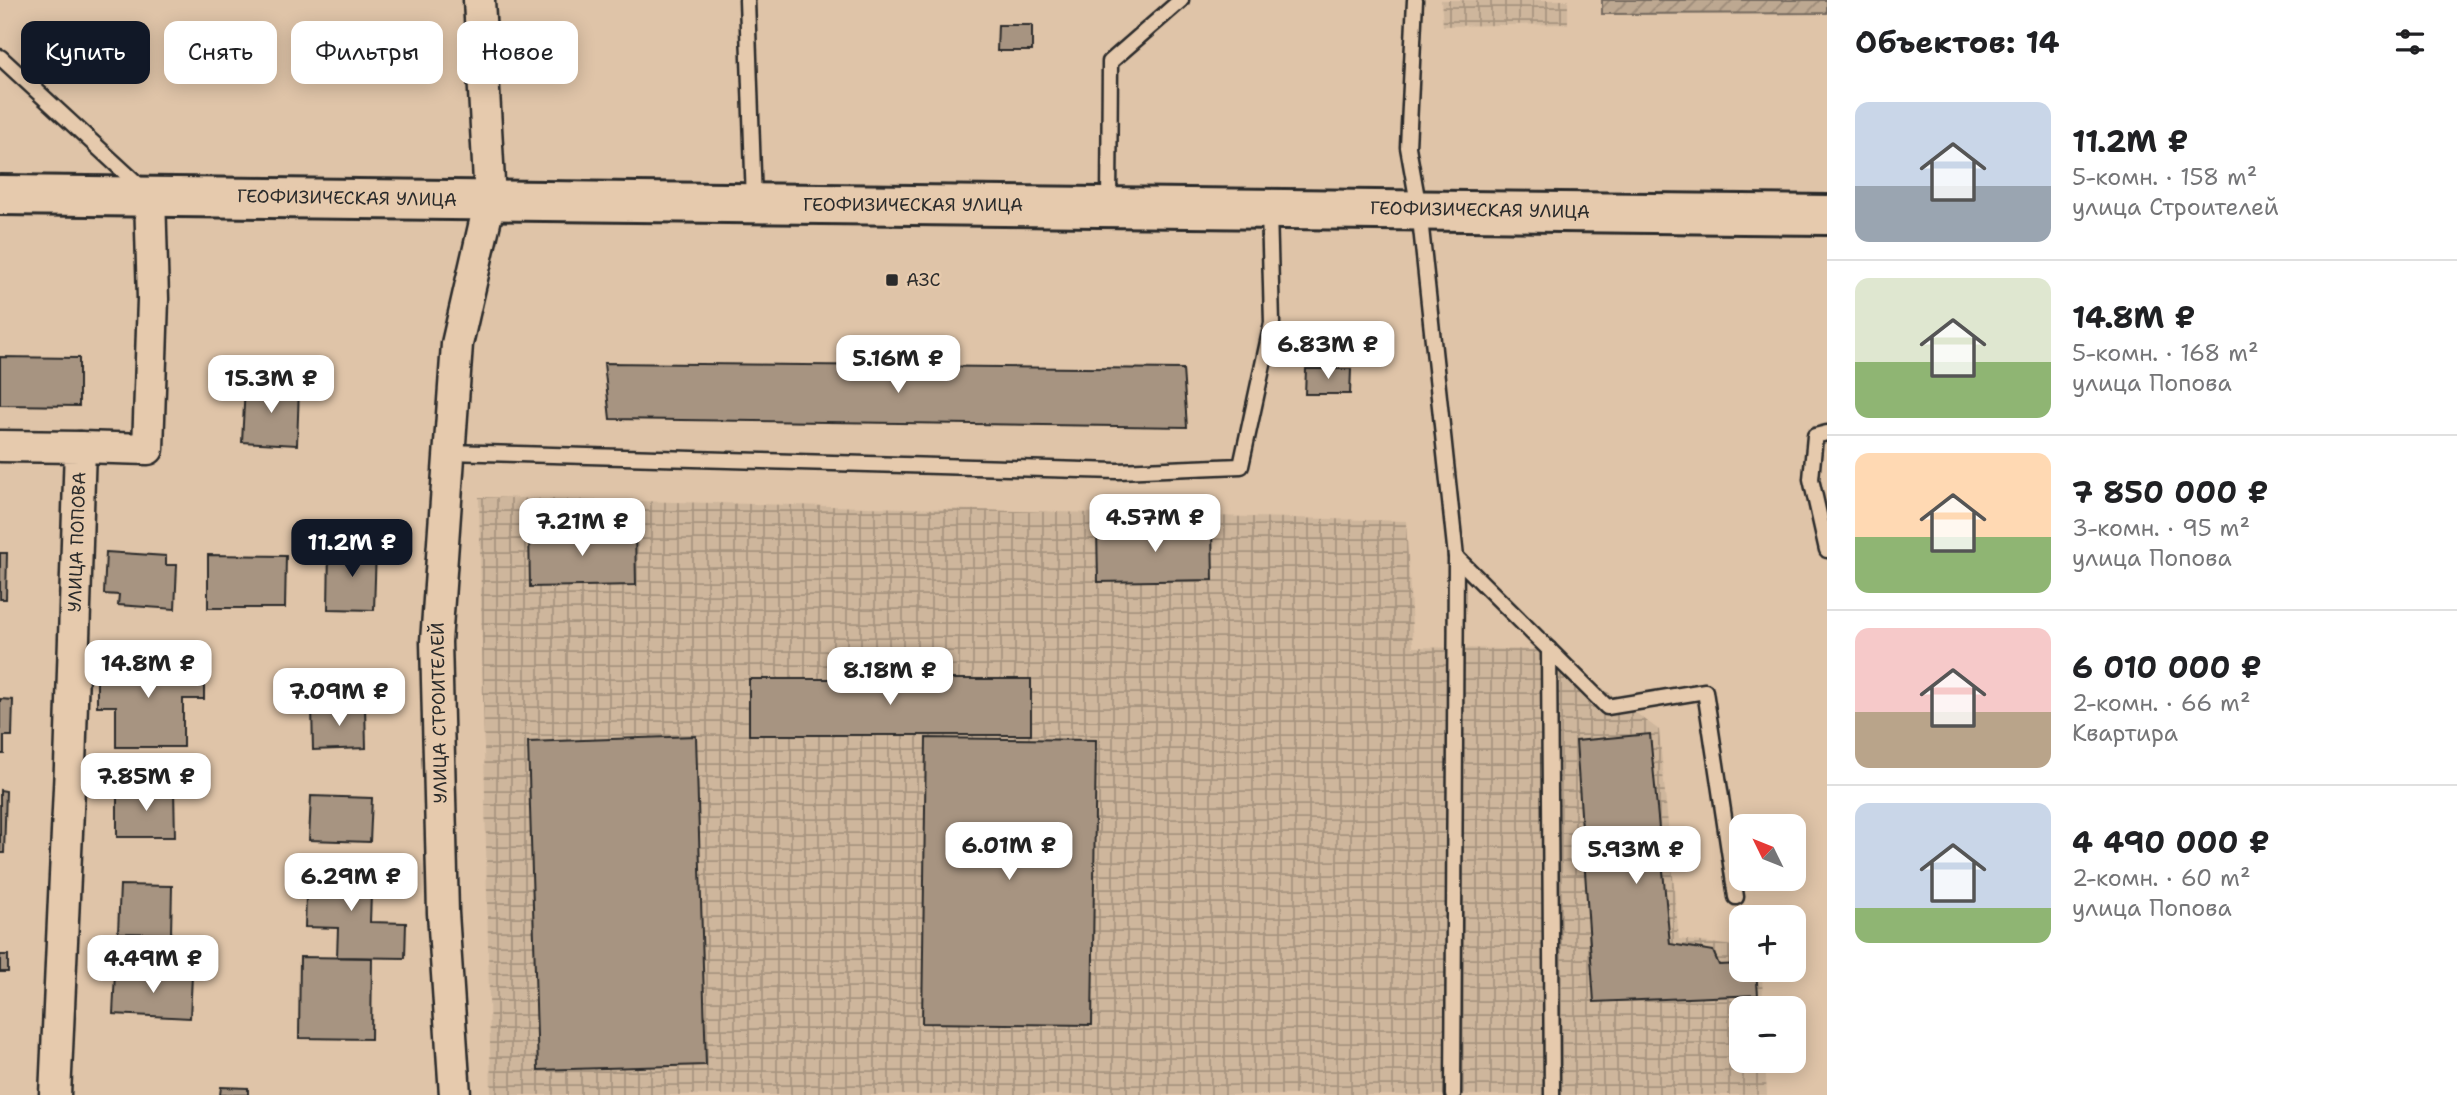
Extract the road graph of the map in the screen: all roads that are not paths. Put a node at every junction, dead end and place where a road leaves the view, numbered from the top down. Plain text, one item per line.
1 (479, 0) edge
2 (747, 0) edge
3 (1181, 0) edge
4 (1415, 0) edge
5 (0, 57) edge
6 (0, 195) edge
7 (150, 196) junction
8 (490, 200) junction
9 (754, 204) junction
10 (1109, 205) junction
11 (1269, 208) junction
12 (1419, 209) junction
13 (1827, 215) edge
14 (1827, 433) edge
15 (0, 446) edge
16 (80, 447) junction
17 (449, 452) junction
18 (1827, 550) edge
19 (1456, 557) junction
20 (1549, 649) junction
21 (1736, 897) dead end
22 (55, 1095) edge
23 (455, 1095) edge
24 (1453, 1095) edge
25 (1552, 1095) edge

1 - 8 street, УЛИЦА СТРОИТЕЛЕЙ
2 - 9 lane
3 - 10 lane
4 - 12 lane
5 - 7 lane
6 - 7 main road, ГЕОФИЗИЧЕСКАЯ УЛИЦА
7 - 8 main road, ГЕОФИЗИЧЕСКАЯ УЛИЦА
7 - 16 street
8 - 9 main road, ГЕОФИЗИЧЕСКАЯ УЛИЦА
8 - 17 street, УЛИЦА СТРОИТЕЛЕЙ
9 - 10 main road, ГЕОФИЗИЧЕСКАЯ УЛИЦА
10 - 11 main road, ГЕОФИЗИЧЕСКАЯ УЛИЦА
11 - 12 main road, ГЕОФИЗИЧЕСКАЯ УЛИЦА
11 - 17 lane
12 - 13 main road, ГЕОФИЗИЧЕСКАЯ УЛИЦА
12 - 19 lane
14 - 18 lane
15 - 16 street, УЛИЦА ПОПОВА
16 - 22 street, УЛИЦА ПОПОВА
17 - 23 street, УЛИЦА СТРОИТЕЛЕЙ
19 - 20 lane
19 - 24 lane
20 - 21 lane
20 - 25 lane

